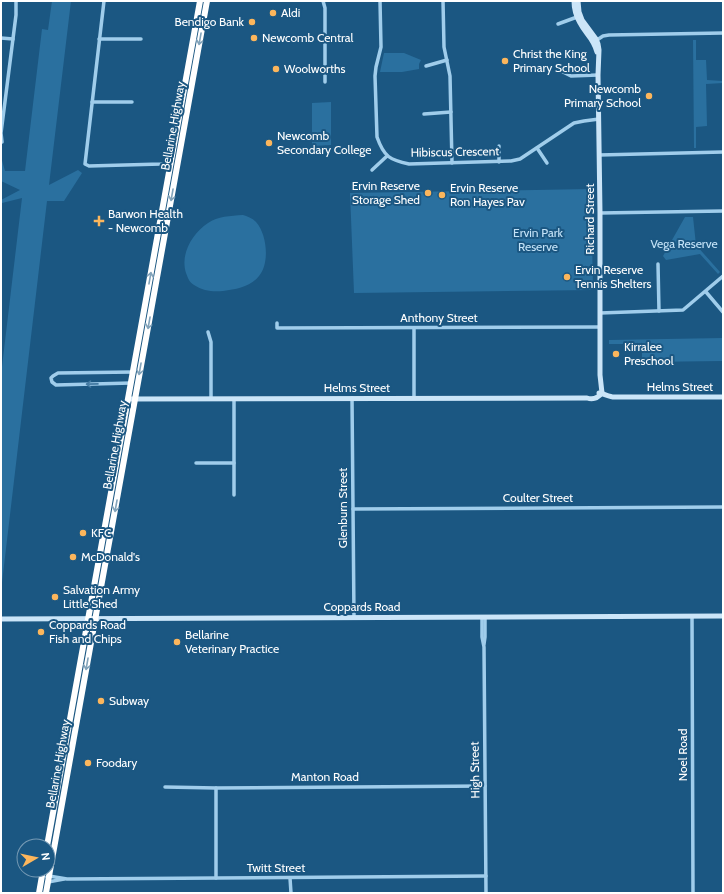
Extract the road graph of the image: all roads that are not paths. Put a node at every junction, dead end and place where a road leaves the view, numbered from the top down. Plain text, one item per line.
1 (16, 1) edge
2 (104, 1) edge
3 (200, 1) edge
4 (207, 1) edge
5 (323, 1) edge
6 (380, 1) edge
7 (443, 1) edge
8 (574, 1) edge
9 (578, 1) edge
10 (579, 16) junction
11 (558, 24) dead end
12 (723, 34) edge
13 (1, 38) edge
14 (13, 39) junction
15 (99, 39) junction
16 (141, 39) dead end
17 (595, 41) junction
18 (447, 60) junction
19 (426, 66) dead end
20 (557, 69) dead end
21 (598, 75) junction
22 (325, 82) dead end
23 (92, 102) junction
24 (132, 102) dead end
25 (451, 112) junction
26 (424, 114) dead end
27 (599, 119) junction
28 (2, 142) edge
29 (499, 146) dead end
30 (537, 148) junction
31 (723, 152) edge
32 (599, 155) junction
33 (387, 156) junction
34 (499, 162) junction
35 (170, 163) junction
36 (452, 163) junction
37 (548, 163) dead end
38 (372, 170) dead end
39 (723, 211) edge
40 (600, 213) junction
41 (658, 264) dead end
42 (723, 276) edge
43 (706, 292) junction
44 (659, 312) junction
45 (723, 312) edge
46 (600, 313) junction
47 (277, 323) dead end
48 (600, 327) junction
49 (414, 328) junction
50 (208, 332) dead end
51 (133, 372) junction
52 (130, 384) junction
53 (600, 394) junction
54 (723, 397) edge
55 (352, 398) junction
56 (414, 398) junction
57 (128, 399) junction
58 (135, 399) junction
59 (211, 399) junction
60 (234, 399) junction
61 (196, 463) dead end
62 (234, 463) junction
63 (234, 495) dead end
64 (723, 507) edge
65 (354, 509) junction
66 (692, 616) junction
67 (723, 616) edge
68 (354, 617) junction
69 (484, 617) junction
70 (1, 619) edge
71 (88, 619) junction
72 (95, 619) junction
73 (485, 786) junction
74 (166, 787) dead end
75 (216, 788) junction
76 (48, 838) edge
77 (486, 876) junction
78 (216, 878) junction
79 (290, 878) junction
80 (42, 879) joint
81 (49, 879) junction
82 (39, 893) edge
83 (46, 893) edge
84 (291, 893) edge
85 (486, 893) edge
86 (693, 893) edge

1 - 14 street
2 - 15 street
3 - 35 highway, Bellarine Highway
4 -> 58 highway, Bellarine Highway
5 - 22 street
6 - 33 street
7 - 18 street
8 - 10 street
9 - 10 street
10 - 11 street
10 - 17 street
12 - 17 street
13 - 14 street
14 - 28 street
15 - 16 street
15 - 23 street
17 - 21 street, Richard Street
18 - 19 street
18 - 25 street
20 - 21 street
21 - 27 street, Richard Street
23 - 24 street
23 - 35 street
25 - 26 street
25 - 36 street
27 - 30 street, Hibiscus Crescent
27 - 32 street, Richard Street
29 - 34 street
30 - 34 street, Hibiscus Crescent
30 - 37 street
31 - 32 street
32 - 40 street, Richard Street
33 - 36 street, Hibiscus Crescent
33 - 38 street
34 - 36 street, Hibiscus Crescent
51 -> 35 highway, Bellarine Highway
39 - 40 street
40 - 46 street, Richard Street
41 - 44 street
42 - 43 street
43 - 44 street
43 - 45 street
44 - 46 street
46 - 48 street, Richard Street
47 - 49 street, Anthony Street
48 - 49 street, Anthony Street
48 - 53 street, Richard Street
49 - 56 street
50 - 59 street
51 - 52 highway, Bellarine Highway
52 -> 51 street
52 - 57 highway, Bellarine Highway
53 - 54 street, Helms Street
53 - 56 street, Helms Street
55 - 56 street, Helms Street
55 - 60 street, Helms Street
55 - 65 street, Glenburn Street
57 - 58 street, Helms Street
57 - 71 highway, Bellarine Highway
58 - 59 street, Helms Street
58 -> 72 highway, Bellarine Highway
59 - 60 street, Helms Street
60 - 62 street
61 - 62 street
62 - 63 street
64 - 65 street, Coulter Street
65 - 68 street, Glenburn Street
66 - 67 street, Coppards Road
66 - 69 street, Coppards Road
66 - 86 street, Noel Road
68 - 69 street, Coppards Road
68 - 72 street, Coppards Road
69 - 73 street, High Street
70 - 71 street, Coppards Road
71 - 72 street, Coppards Road
71 - 76 highway, Bellarine Highway
72 -> 81 highway, Bellarine Highway
73 - 75 street, Manton Road
73 - 77 street, High Street
74 - 75 street, Manton Road
75 - 78 street
77 - 79 street, Twitt Street
77 - 85 street, High Street
78 - 79 street, Twitt Street
78 - 81 street, Twitt Street
79 - 84 street
80 - 81 street, Twitt Street
80 - 82 highway
81 - 83 highway, Bellarine Highway

